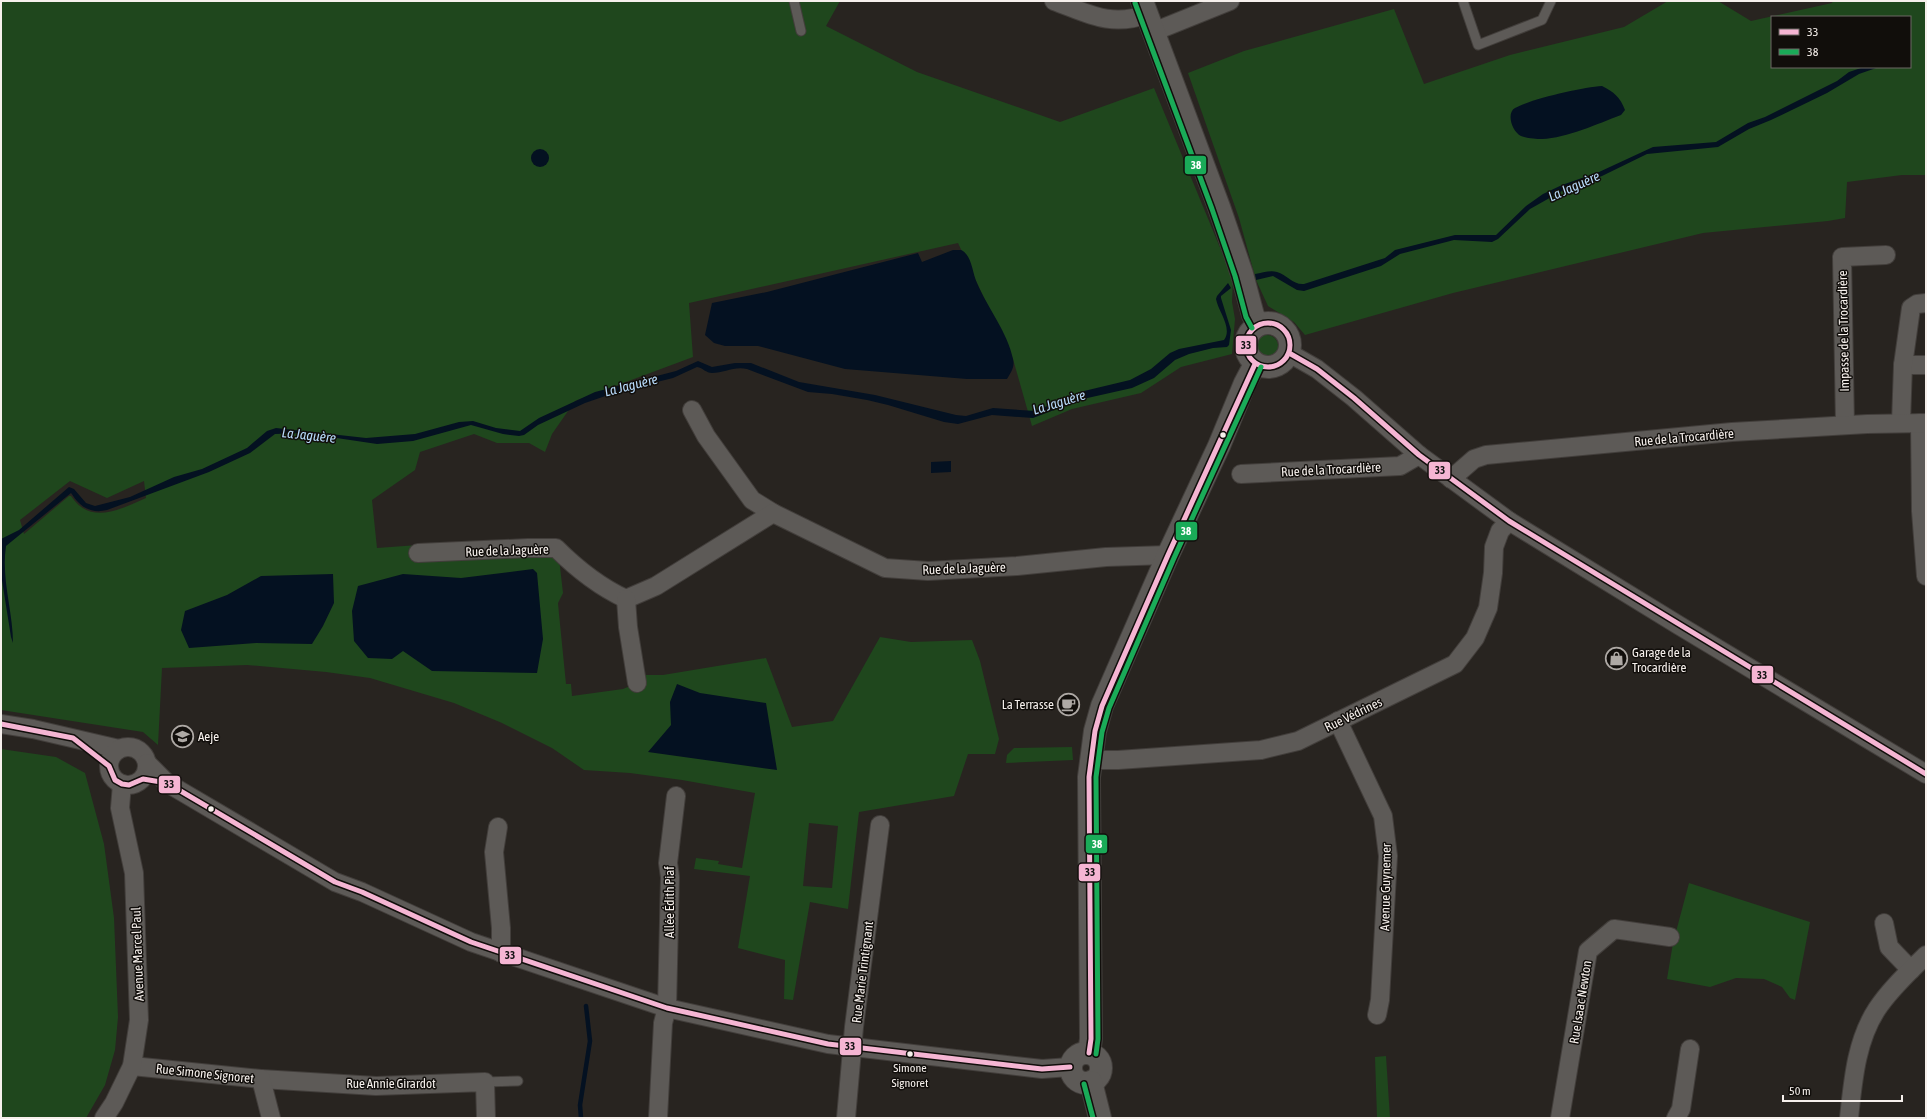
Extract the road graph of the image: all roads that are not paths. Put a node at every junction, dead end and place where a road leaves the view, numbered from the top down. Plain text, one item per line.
1 (794, 1) edge
2 (1054, 1) edge
3 (1230, 1) edge
4 (1463, 1) edge
5 (1551, 1) edge
6 (1147, 16) edge
7 (801, 31) dead end
8 (1886, 254) dead end
9 (1926, 303) edge
10 (1258, 325) junction
11 (1289, 353) junction
12 (1255, 364) junction
13 (1903, 365) junction
14 (1926, 365) edge
15 (692, 410) dead end
16 (1901, 423) junction
17 (1923, 423) edge
18 (1845, 425) junction
19 (1419, 455) junction
20 (1241, 474) dead end
21 (1451, 479) junction
22 (773, 513) junction
23 (1509, 521) junction
24 (418, 553) dead end
25 (1168, 555) junction
26 (1926, 576) edge
27 (626, 599) junction
28 (637, 683) dead end
29 (1338, 721) junction
30 (1, 724) edge
31 (73, 738) junction
32 (119, 749) junction
33 (1090, 760) junction
34 (109, 766) junction
35 (145, 771) junction
36 (1926, 774) edge
37 (122, 784) junction
38 (676, 796) dead end
39 (880, 825) dead end
40 (498, 827) dead end
41 (1884, 923) dead end
42 (1670, 937) dead end
43 (501, 953) junction
44 (1926, 955) edge
45 (1911, 970) junction
46 (667, 1008) junction
47 (1377, 1015) dead end
48 (853, 1048) junction
49 (1690, 1049) dead end
50 (1089, 1053) junction
51 (132, 1066) junction
52 (1070, 1067) junction
53 (261, 1079) junction
54 (518, 1081) dead end
55 (485, 1082) junction
56 (1091, 1082) junction
57 (104, 1118) edge
58 (271, 1118) edge
59 (486, 1118) edge
60 (658, 1118) edge
61 (846, 1118) edge
62 (1100, 1118) edge
63 (1560, 1118) edge
64 (1676, 1118) edge
65 (1849, 1118) edge

1 - 7 lane
2 - 6 street
3 - 6 street
4 - 5 lane
6 - 10 street
8 - 18 street, Impasse de la Trocardière
9 - 13 street
10 - 11 street
10 - 12 street
11 - 12 street
11 - 19 street
12 - 25 street
13 - 14 street
13 - 16 street
15 - 22 street, Rue de la Jaguère
16 - 17 street, Rue de la Trocardière
16 - 18 street, Rue de la Trocardière
17 - 26 street
18 - 21 street, Rue de la Trocardière
19 - 20 street, Rue de la Trocardière
19 - 21 street
21 - 23 street
22 - 25 street, Rue de la Jaguère
22 - 27 street
23 - 29 street, Rue Védrines
23 - 36 street
24 - 27 street, Rue de la Jaguère
25 - 33 street
27 - 28 street
29 - 33 street, Rue Védrines
29 - 47 street, Avenue Guynemer
30 - 31 street
31 - 32 street
31 - 34 street
32 - 34 street
32 - 35 street
33 - 50 street
34 - 37 street
35 - 37 street
35 - 43 street
37 - 51 street, Avenue Marcel Paul
38 - 46 street, Allée Édith Piaf
39 - 48 street, Rue Marie Trintignant
40 - 43 street
41 - 45 street
42 - 63 street, Rue Isaac Newton
43 - 46 street
44 - 45 street
45 - 65 street
46 - 48 street
46 - 60 street, Allée Édith Piaf
48 - 52 street
48 - 61 street, Rue Marie Trintignant
49 - 64 street
50 - 52 street
50 - 56 street
51 - 53 street, Rue Simone Signoret
51 - 57 street, Avenue Marcel Paul
52 - 56 street
53 - 55 street, Rue Annie Girardot
53 - 58 street, Rue Simone Signoret
54 - 55 lane
55 - 59 street
56 - 62 street

